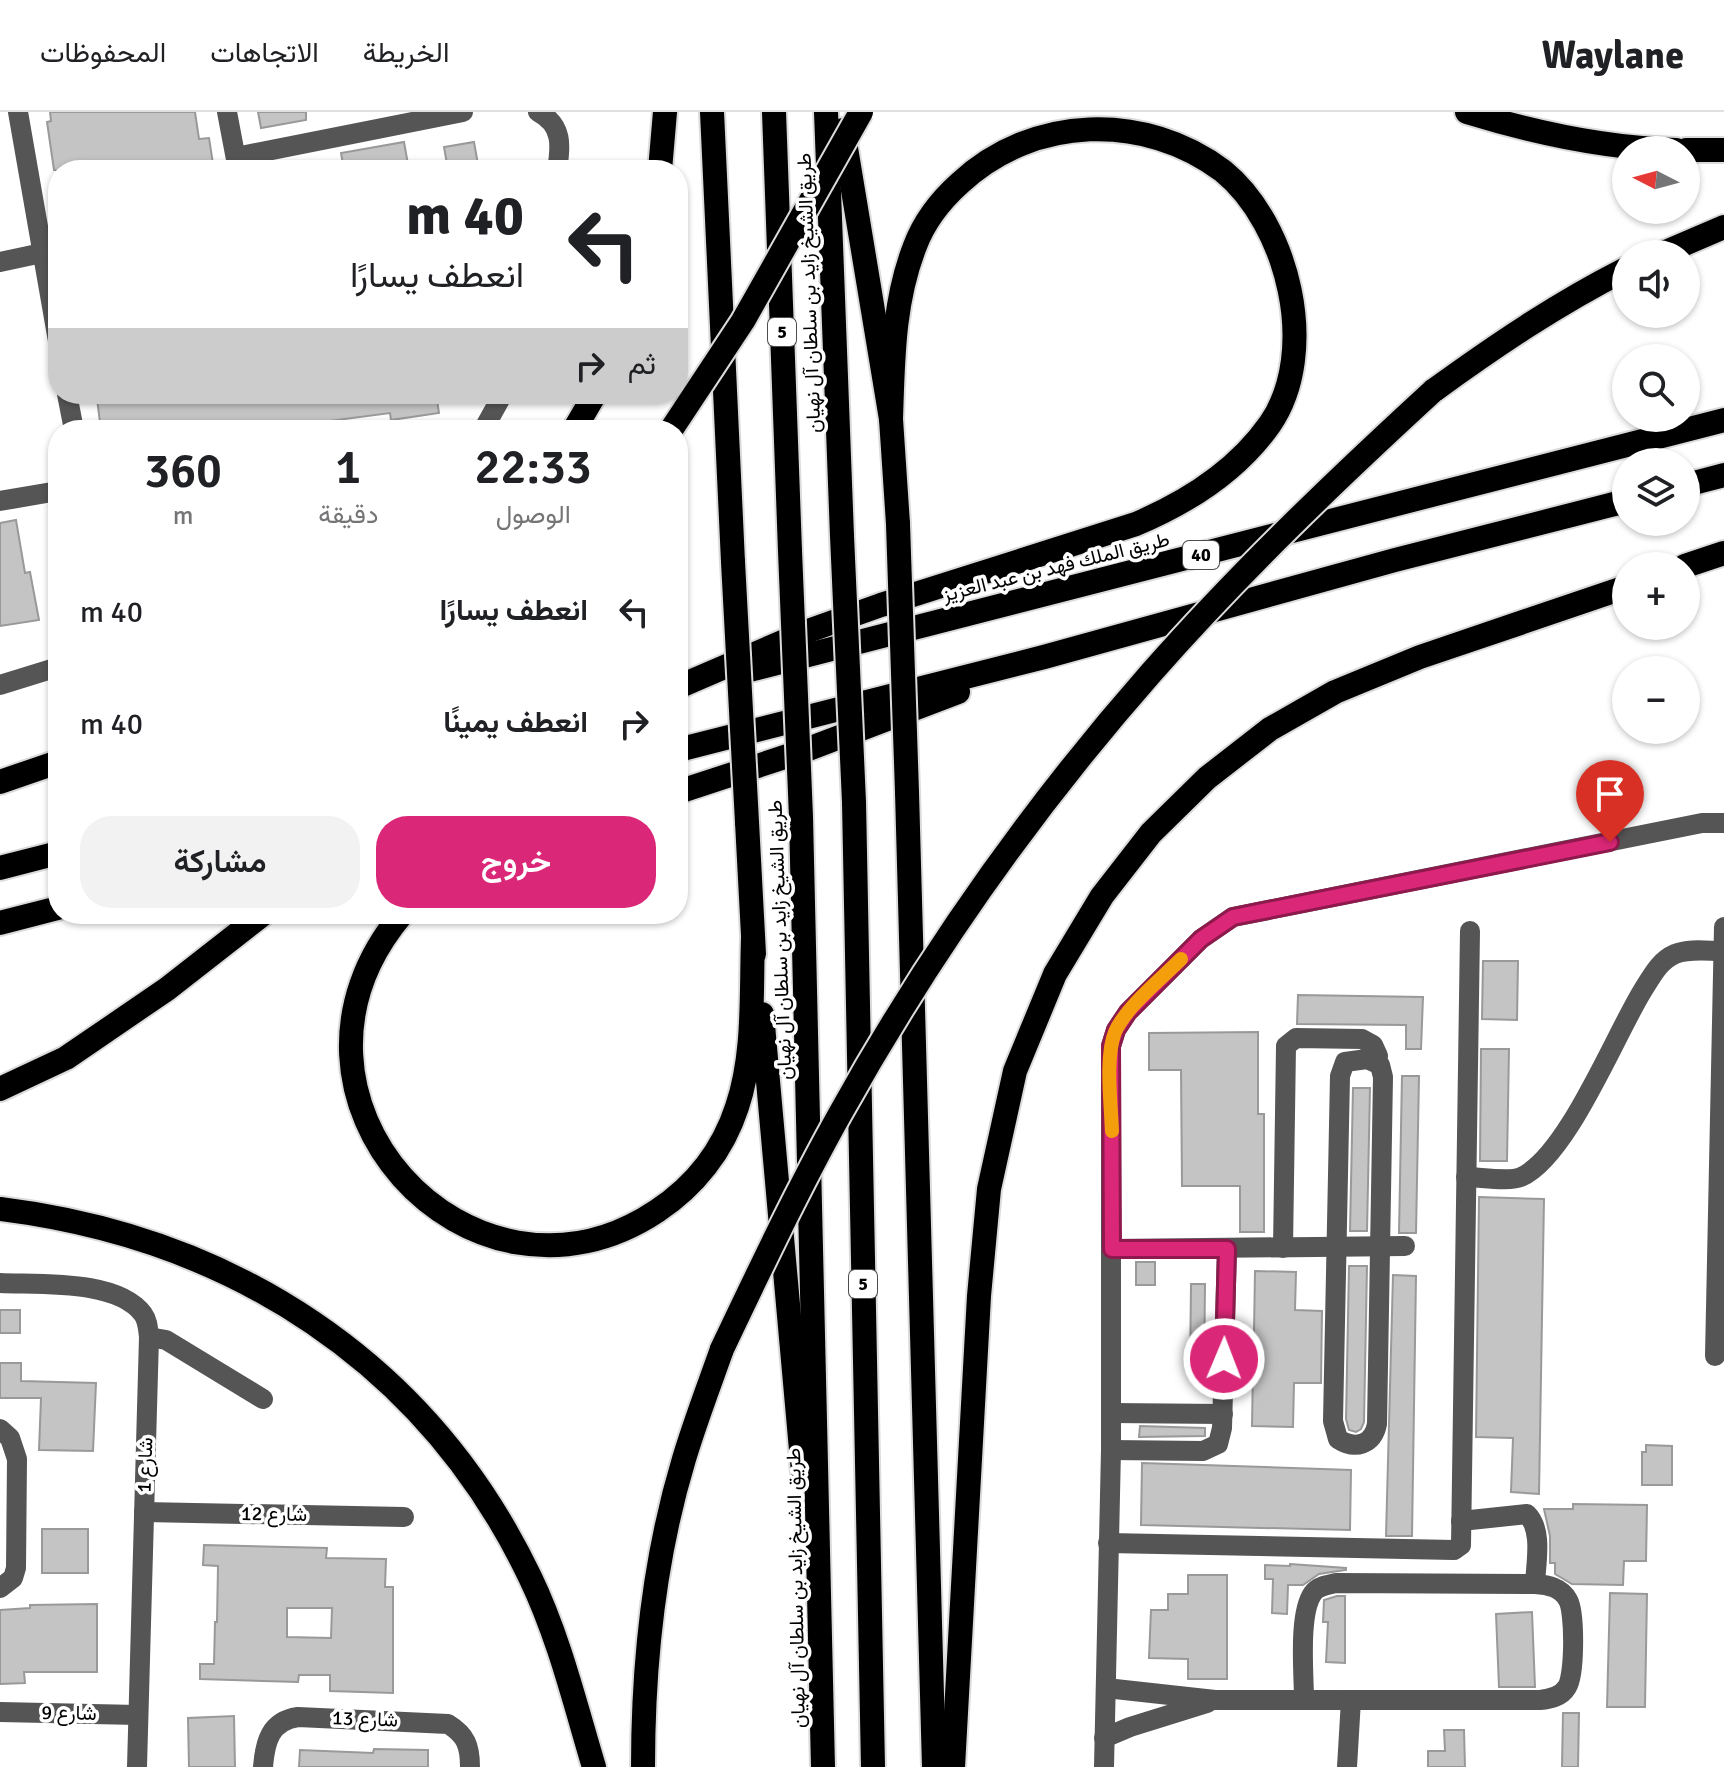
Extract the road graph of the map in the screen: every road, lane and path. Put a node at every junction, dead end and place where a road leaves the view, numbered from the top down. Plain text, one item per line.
1 (18, 112) edge
2 (227, 112) edge
3 (463, 112) edge
4 (538, 112) edge
5 (665, 112) edge
6 (712, 112) edge
7 (774, 112) edge
8 (826, 112) edge
9 (840, 112) edge
10 (861, 112) edge
11 (1467, 112) edge
12 (1612, 145) edge
13 (1700, 150) edge
14 (1724, 150) edge
15 (236, 160) edge
16 (254, 160) edge
17 (558, 160) edge
18 (661, 160) edge
19 (1724, 227) edge
20 (1694, 240) edge
21 (42, 253) junction
22 (0, 262) edge
23 (1612, 276) edge
24 (48, 286) edge
25 (891, 419) junction
26 (678, 420) edge
27 (1724, 420) edge
28 (1724, 475) edge
29 (1700, 481) edge
30 (48, 493) edge
31 (0, 501) edge
32 (1612, 505) edge
33 (1724, 553) edge
34 (1700, 561) edge
35 (1612, 592) edge
36 (1044, 657) junction
37 (48, 670) edge
38 (688, 684) edge
39 (0, 685) edge
40 (688, 685) edge
41 (688, 747) edge
42 (48, 765) edge
43 (0, 782) edge
44 (688, 789) edge
45 (1724, 823) edge
46 (48, 856) edge
47 (0, 868) edge
48 (48, 911) edge
49 (0, 923) edge
50 (250, 924) edge
51 (395, 924) edge
52 (1724, 927) edge
53 (1470, 931) dead end
54 (753, 938) junction
55 (1723, 951) edge
56 (1377, 1062) junction
57 (0, 1089) edge
58 (1466, 1177) junction
59 (0, 1209) edge
60 (1405, 1246) dead end
61 (1336, 1247) junction
62 (1380, 1247) junction
63 (1283, 1248) junction
64 (1112, 1249) junction
65 (1227, 1249) junction
66 (0, 1283) edge
67 (149, 1337) junction
68 (1715, 1356) dead end
69 (263, 1399) dead end
70 (1111, 1413) junction
71 (1223, 1414) junction
72 (0, 1429) edge
73 (1111, 1450) junction
74 (144, 1512) junction
75 (404, 1517) dead end
76 (1461, 1521) junction
77 (1108, 1543) junction
78 (820, 1573) junction
79 (1535, 1584) junction
80 (0, 1588) edge
81 (1106, 1688) junction
82 (1215, 1700) junction
83 (1304, 1700) junction
84 (1351, 1700) junction
85 (0, 1712) edge
86 (138, 1715) junction
87 (1104, 1738) junction
88 (137, 1767) edge
89 (263, 1767) edge
90 (470, 1767) edge
91 (594, 1767) edge
92 (643, 1767) edge
93 (823, 1767) edge
94 (873, 1767) edge
95 (934, 1767) edge
96 (953, 1767) edge
97 (1104, 1767) edge
98 (1347, 1767) edge

1 - 21 street
2 - 15 street
3 - 16 street
4 - 17 street
5 - 18 highway
6 - 54 highway, bridge
7 - 78 highway, طريق الشيخ زايد بن سلطان آل نهيان / 5, bridge
8 - 94 highway, طريق الشيخ زايد بن سلطان آل نهيان / 5, bridge
9 - 25 highway
10 - 26 highway, bridge
11 - 12 highway
13 - 14 highway
19 - 20 highway
21 - 22 street
21 - 24 street
23 - 92 highway, bridge
25 - 38 highway
25 - 95 highway, bridge
27 - 40 highway, طريق الملك فهد بن عبد العزيز / 40
28 - 29 highway
30 - 31 street
32 - 36 highway
33 - 34 highway
35 - 96 highway
36 - 41 highway
36 - 44 highway
37 - 39 street
42 - 43 highway
45 - 64 street
46 - 47 highway
48 - 49 highway
50 - 57 highway
51 - 54 highway
52 - 55 street
53 - 58 street
54 - 78 highway
55 - 58 street
55 - 68 street
56 - 61 street
56 - 62 street
56 - 63 street
58 - 76 street
59 - 91 highway
60 - 62 street
61 - 62 street
61 - 62 street
61 - 63 street
63 - 65 street
64 - 65 street
64 - 70 street
65 - 71 street
66 - 67 street
67 - 69 street
67 - 74 street, شارع 1
70 - 71 street
70 - 73 street
71 - 73 street
72 - 80 street
73 - 77 street
74 - 75 street, شارع 12
74 - 86 street, شارع 1
76 - 77 street
76 - 79 street
77 - 81 street
78 - 93 highway, طريق الشيخ زايد بن سلطان آل نهيان / 5
79 - 83 street
79 - 84 street
81 - 82 street
81 - 87 street
82 - 83 street
82 - 87 street
83 - 84 street
84 - 98 street
85 - 86 street, شارع 9
86 - 88 street, شارع 1
87 - 97 street
89 - 90 street, شارع 13

